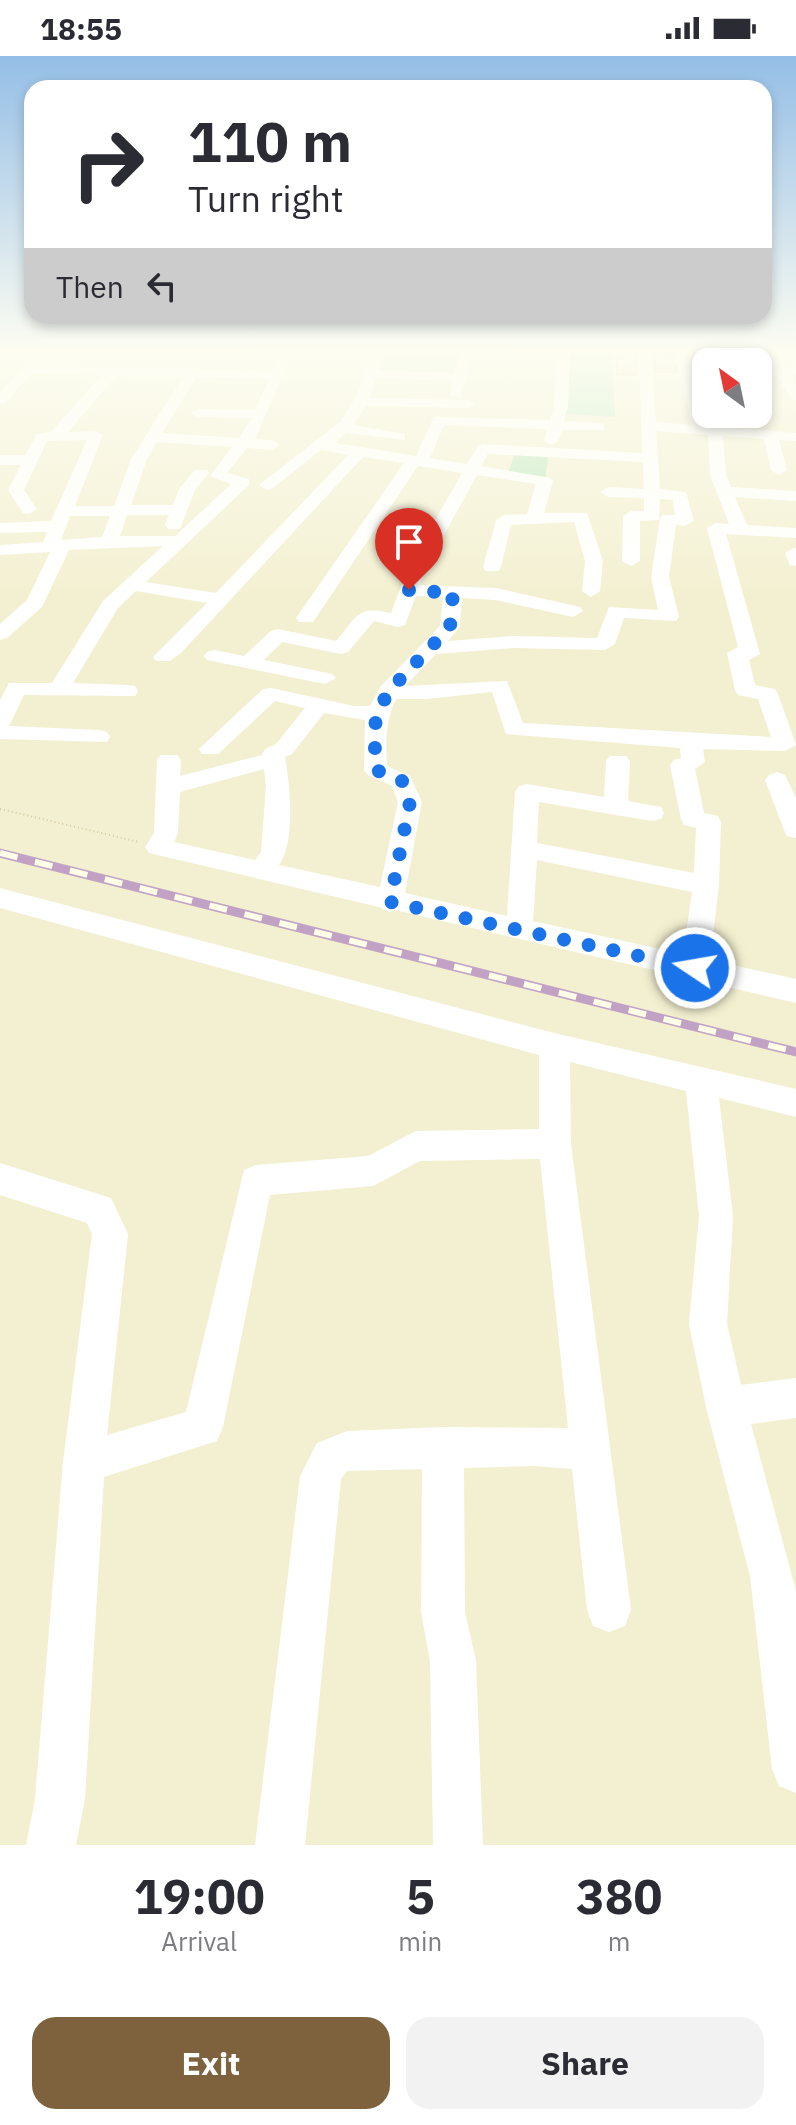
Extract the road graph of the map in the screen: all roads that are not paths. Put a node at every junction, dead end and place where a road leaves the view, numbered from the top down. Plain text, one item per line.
1 (57, 434) edge
2 (251, 434) edge
3 (336, 434) edge
4 (384, 434) edge
5 (431, 434) edge
6 (552, 434) edge
7 (649, 434) edge
8 (708, 434) edge
9 (762, 434) edge
10 (768, 434) edge
11 (55, 437) junction
12 (153, 437) joint
13 (400, 437) dead end
14 (796, 437) edge
15 (243, 442) junction
16 (272, 445) dead end
17 (323, 446) junction
18 (549, 452) junction
19 (358, 453) junction
20 (650, 458) junction
21 (30, 460) junction
22 (1, 461) edge
23 (417, 462) junction
24 (471, 470) junction
25 (779, 470) dead end
26 (201, 473) dead end
27 (267, 485) dead end
28 (608, 492) dead end
29 (725, 492) junction
30 (652, 494) junction
31 (796, 496) edge
32 (29, 509) dead end
33 (180, 510) junction
34 (121, 511) junction
35 (61, 518) junction
36 (534, 518) junction
37 (0, 528) edge
38 (740, 529) junction
39 (796, 533) edge
40 (174, 541) junction
41 (109, 542) junction
42 (56, 546) junction
43 (0, 550) edge
44 (631, 561) dead end
45 (492, 567) dead end
46 (132, 585) junction
47 (409, 590) junction
48 (591, 591) dead end
49 (453, 593) junction
50 (220, 599) junction
51 (573, 611) dead end
52 (306, 618) dead end
53 (0, 634) edge
54 (305, 641) junction
55 (429, 648) junction
56 (214, 656) dead end
57 (163, 657) dead end
58 (247, 664) junction
59 (275, 669) junction
60 (325, 678) dead end
61 (60, 687) junction
62 (127, 691) dead end
63 (383, 702) junction
64 (318, 706) junction
65 (0, 722) edge
66 (787, 725) edge
67 (0, 732) edge
68 (99, 737) dead end
69 (691, 741) junction
70 (210, 749) dead end
71 (274, 759) junction
72 (169, 760) dead end
73 (618, 761) dead end
74 (777, 780) dead end
75 (168, 787) junction
76 (616, 807) junction
77 (652, 813) dead end
78 (796, 830) edge
79 (524, 849) junction
80 (260, 872) junction
81 (706, 885) junction
82 (0, 898) edge
83 (390, 902) junction
84 (516, 930) junction
85 (695, 968) junction
86 (796, 991) edge
87 (554, 1046) junction
88 (701, 1080) junction
89 (796, 1103) edge
90 (555, 1144) junction
91 (0, 1179) edge
92 (796, 1398) edge
93 (726, 1407) junction
94 (443, 1447) junction
95 (590, 1450) junction
96 (84, 1462) junction
97 (609, 1610) dead end
98 (796, 1769) edge
99 (51, 1845) edge
100 (280, 1845) edge
101 (458, 1845) edge

1 - 11 street
2 - 15 street
3 - 17 street
4 - 13 street
5 - 23 street
6 - 18 street
7 - 20 street
8 - 29 street
9 - 25 street
10 - 14 street
11 - 21 street
11 - 35 street
12 - 15 street
12 - 34 street
15 - 16 street
15 - 40 street
17 - 19 street
17 - 27 street
18 - 20 street
18 - 24 street
19 - 23 street
19 - 50 street
20 - 30 street
21 - 22 street
21 - 32 street
23 - 24 street
23 - 52 street
24 - 36 street
24 - 47 street
26 - 33 street
28 - 30 street
29 - 31 street
29 - 38 street
30 - 44 street
30 - 55 street
33 - 34 street
33 - 40 street
34 - 35 street
34 - 41 street
35 - 37 street
35 - 42 street
36 - 45 street
36 - 48 street
38 - 39 street
38 - 66 street
40 - 41 street
40 - 46 street
41 - 42 street
42 - 43 street
42 - 53 street
46 - 50 street
46 - 61 street
47 - 49 street
47 - 54 street
49 - 51 street
49 - 55 street
50 - 57 street
54 - 58 street
54 - 59 street
55 - 63 street
56 - 58 street
58 - 59 street
59 - 60 street
61 - 62 street
61 - 65 street
63 - 64 street
63 - 69 street
63 - 83 street
64 - 70 street
64 - 71 street
66 - 69 street
67 - 68 street
69 - 81 street
71 - 75 street
71 - 80 street
72 - 75 street
73 - 76 street
74 - 78 street
75 - 80 street
76 - 77 street
76 - 79 street
79 - 81 street
79 - 84 street
80 - 83 street
81 - 85 street
82 - 87 street
83 - 84 street
84 - 85 street
85 - 86 street
87 - 88 street
87 - 90 street
88 - 89 street
88 - 93 street
90 - 95 street
90 - 96 street
91 - 96 street
92 - 93 street
93 - 98 street
94 - 95 street
94 - 100 street
94 - 101 street
95 - 97 street
96 - 99 street

